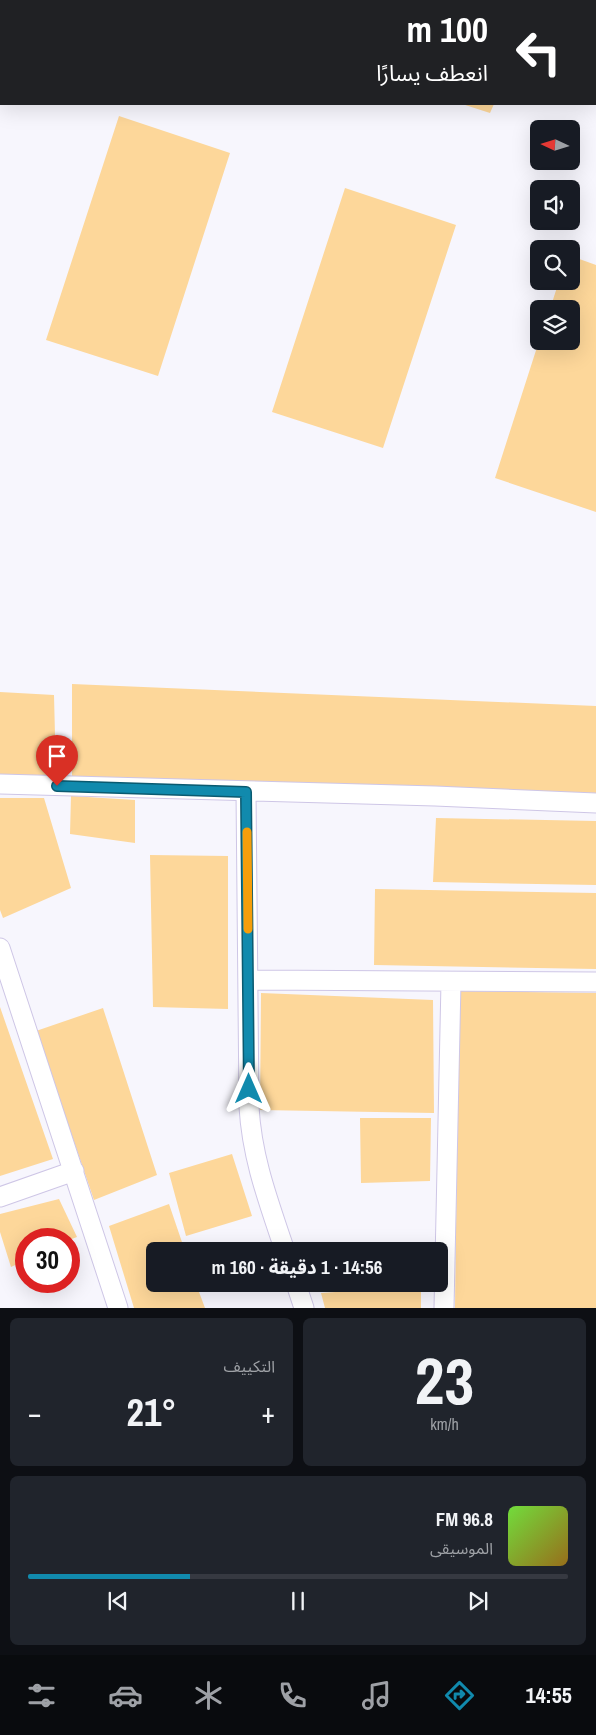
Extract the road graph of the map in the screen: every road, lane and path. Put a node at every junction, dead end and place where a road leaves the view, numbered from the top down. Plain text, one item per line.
1 (0, 784) edge
2 (246, 792) junction
3 (596, 803) edge
4 (0, 948) edge
5 (249, 980) junction
6 (451, 982) junction
7 (596, 982) edge
8 (74, 1171) junction
9 (0, 1196) edge
10 (282, 1242) edge
11 (299, 1292) edge
12 (118, 1308) edge
13 (304, 1308) edge
14 (444, 1308) edge

1 - 2 street
2 - 3 street
2 - 5 street
4 - 8 street
5 - 6 street
5 - 10 street
6 - 7 street
6 - 14 street
8 - 9 street
8 - 12 street
11 - 13 street

